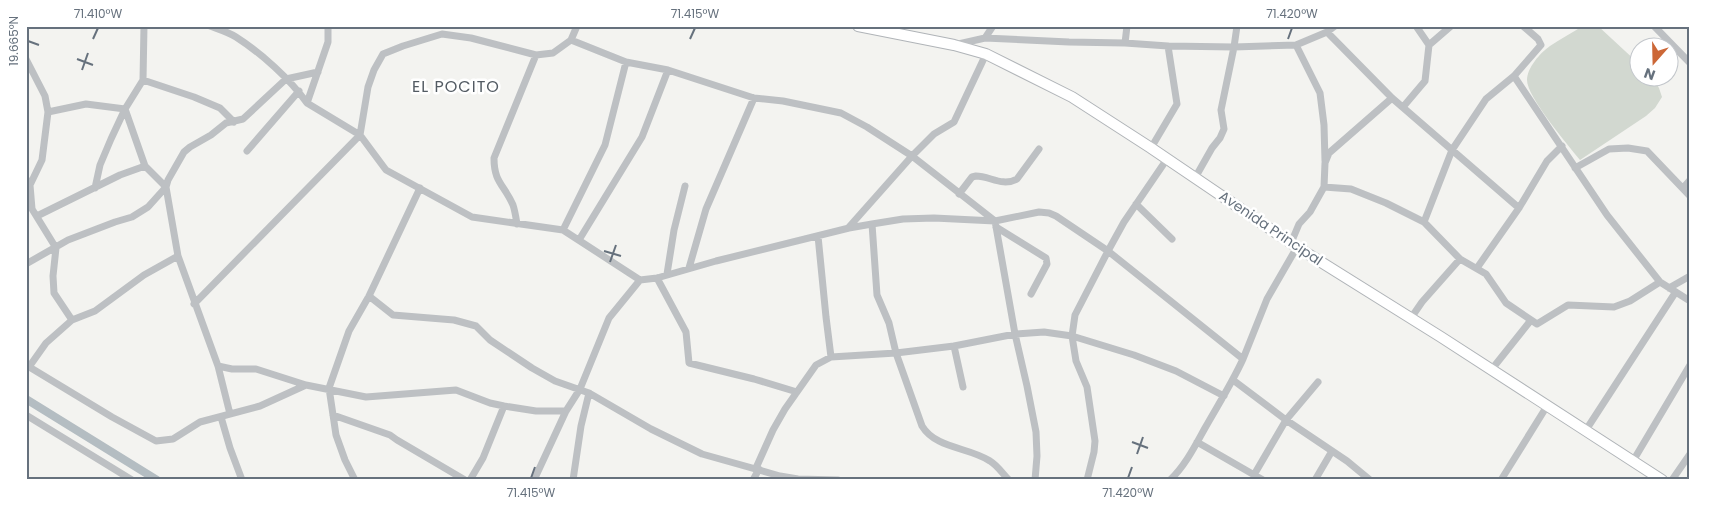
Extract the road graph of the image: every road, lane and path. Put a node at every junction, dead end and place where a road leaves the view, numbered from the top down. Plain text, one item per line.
1 (144, 26) edge
2 (210, 26) edge
3 (328, 26) edge
4 (577, 26) edge
5 (858, 26) edge
6 (992, 26) edge
7 (1126, 26) edge
8 (1237, 26) edge
9 (1335, 26) edge
10 (1416, 26) edge
11 (1451, 26) edge
12 (1523, 26) edge
13 (1654, 26) edge
14 (1327, 32) junction
15 (985, 38) junction
16 (571, 40) junction
17 (1125, 43) junction
18 (1296, 44) junction
19 (954, 45) junction
20 (1429, 45) junction
21 (1168, 46) junction
22 (1234, 47) junction
23 (986, 54) junction
24 (536, 55) junction
25 (26, 59) edge
26 (626, 62) junction
27 (1690, 63) edge
28 (668, 70) junction
29 (318, 72) junction
30 (1514, 76) junction
31 (286, 79) junction
32 (143, 80) junction
33 (299, 91) junction
34 (754, 98) junction
35 (1392, 98) junction
36 (308, 103) junction
37 (1403, 107) junction
38 (126, 109) junction
39 (48, 112) junction
40 (234, 122) junction
41 (360, 135) junction
42 (1562, 146) junction
43 (1152, 148) junction
44 (1038, 149) dead end
45 (1452, 150) junction
46 (247, 151) dead end
47 (912, 156) junction
48 (1168, 159) junction
49 (1324, 163) junction
50 (145, 166) junction
51 (1575, 168) junction
52 (1195, 178) junction
53 (1690, 180) edge
54 (28, 182) edge
55 (685, 186) dead end
56 (166, 187) junction
57 (1324, 187) junction
58 (95, 188) junction
59 (420, 188) junction
60 (1683, 188) junction
61 (959, 194) junction
62 (1690, 196) edge
63 (1136, 204) junction
64 (1520, 208) junction
65 (29, 210) edge
66 (37, 216) junction
67 (1424, 222) junction
68 (517, 224) junction
69 (872, 224) junction
70 (996, 224) junction
71 (848, 228) junction
72 (564, 230) junction
73 (818, 236) junction
74 (579, 240) junction
75 (1172, 240) dead end
76 (1294, 245) junction
77 (56, 248) junction
78 (1108, 251) junction
79 (178, 256) junction
80 (1460, 259) junction
81 (26, 264) edge
82 (690, 268) junction
83 (1477, 268) junction
84 (667, 274) junction
85 (1690, 276) edge
86 (657, 278) junction
87 (640, 280) junction
88 (1660, 282) junction
89 (1672, 290) junction
90 (1031, 294) dead end
91 (369, 296) junction
92 (1690, 301) edge
93 (194, 304) junction
94 (1411, 318) junction
95 (72, 320) junction
96 (1531, 320) junction
97 (1015, 334) junction
98 (1072, 336) junction
99 (954, 346) junction
100 (896, 353) junction
101 (831, 357) junction
102 (1243, 359) junction
103 (1690, 365) edge
104 (28, 366) edge
105 (218, 366) junction
106 (1492, 370) junction
107 (1233, 380) junction
108 (1318, 382) dead end
109 (306, 385) junction
110 (963, 387) dead end
111 (329, 388) junction
112 (580, 389) junction
113 (797, 392) junction
114 (589, 393) junction
115 (1224, 396) junction
116 (504, 406) junction
117 (1547, 406) junction
118 (566, 411) junction
119 (230, 414) junction
120 (26, 415) edge
121 (333, 415) junction
122 (221, 417) junction
123 (1286, 420) junction
124 (1586, 430) junction
125 (1197, 442) junction
126 (1332, 451) junction
127 (1690, 454) edge
128 (1633, 461) junction
129 (758, 469) junction
130 (1252, 477) edge
131 (1504, 478) edge
132 (132, 480) edge
133 (242, 480) edge
134 (355, 480) edge
135 (465, 480) edge
136 (470, 480) edge
137 (534, 480) edge
138 (574, 480) edge
139 (753, 480) edge
140 (838, 480) edge
141 (1010, 480) edge
142 (1035, 480) edge
143 (1087, 480) edge
144 (1170, 480) edge
145 (1263, 480) edge
146 (1315, 480) edge
147 (1370, 480) edge
148 (1662, 480) edge
149 (1672, 480) edge

1 - 32 street
2 - 31 street
3 - 29 street
4 - 16 street
5 - 19 main road, Avenida Principal
6 - 15 street
7 - 17 street
8 - 22 street
9 - 14 street
10 - 20 street
11 - 20 street
12 - 30 street
13 - 27 street
14 - 18 street
14 - 35 street
15 - 17 street
15 - 19 street
16 - 24 street
16 - 26 street
17 - 21 street
18 - 22 street
18 - 49 street
19 - 23 main road, Avenida Principal
20 - 37 street
21 - 22 street
21 - 43 street
22 - 52 street
23 - 43 main road, Avenida Principal
23 - 47 street
24 - 41 street
24 - 68 street
25 - 39 street
26 - 28 street
26 - 72 street
28 - 34 street
28 - 74 street
29 - 31 street
29 - 36 street
30 - 42 street
30 - 45 street
31 - 33 street
31 - 40 street
32 - 38 street
32 - 40 street
33 - 36 street
33 - 46 street
34 - 47 street
34 - 82 street
35 - 37 street
35 - 49 street
36 - 41 street
37 - 45 street
38 - 39 street
38 - 50 street
38 - 58 street
39 - 54 street
40 - 56 street
41 - 59 street
41 - 93 street
42 - 51 street
42 - 64 street
43 - 48 main road, Avenida Principal
44 - 61 street
45 - 64 street
45 - 67 street
47 - 61 street
47 - 71 street
48 - 52 main road, Avenida Principal
48 - 63 street
49 - 57 street
50 - 56 street
50 - 58 street
51 - 60 street
51 - 88 street
52 - 76 main road, Avenida Principal
53 - 60 street
54 - 65 street
55 - 84 street
56 - 77 street
56 - 79 street
57 - 67 street
57 - 76 street
58 - 66 street
59 - 68 street
59 - 91 street
60 - 62 street
61 - 70 street
63 - 75 street
63 - 78 street
64 - 83 street
65 - 66 street
66 - 77 street
67 - 80 street
68 - 72 street
69 - 70 street
69 - 71 street
69 - 100 street
70 - 78 street
70 - 90 street
70 - 97 street
71 - 73 street
72 - 74 street
73 - 82 street
73 - 101 street
74 - 87 street
76 - 94 main road, Avenida Principal
76 - 102 street
77 - 81 street
77 - 95 street
78 - 98 street
78 - 102 street
79 - 93 street
79 - 95 street
80 - 83 street
80 - 94 street
82 - 84 street
83 - 96 street
84 - 86 street
85 - 89 street
86 - 87 street
86 - 113 street
87 - 112 street
88 - 89 street
88 - 96 street
89 - 92 street
89 - 124 street
91 - 111 street
91 - 112 street
93 - 105 street
94 - 106 main road, Avenida Principal
95 - 104 street
96 - 106 street
97 - 98 street
97 - 99 street
97 - 142 street
98 - 115 street
98 - 143 street
99 - 100 street
99 - 110 street
100 - 101 street
100 - 141 street
101 - 113 street
102 - 107 street
103 - 128 street
104 - 122 street
105 - 109 street
105 - 119 street
106 - 117 main road, Avenida Principal
107 - 115 street
107 - 123 street
108 - 123 street
109 - 111 street
109 - 119 street
111 - 116 street
111 - 121 street
112 - 114 street
112 - 118 street
113 - 129 street
114 - 129 street
114 - 138 street
115 - 125 street
116 - 118 street
116 - 136 street
117 - 124 main road, Avenida Principal
117 - 131 street
118 - 137 street
119 - 122 street
120 - 132 street
121 - 134 street
121 - 135 street
122 - 133 street
123 - 126 street
123 - 130 street
124 - 128 main road, Avenida Principal
125 - 130 street
125 - 144 street
126 - 146 street
126 - 147 street
127 - 149 street
128 - 148 main road, Avenida Principal
129 - 139 street
129 - 140 street
130 - 145 street

